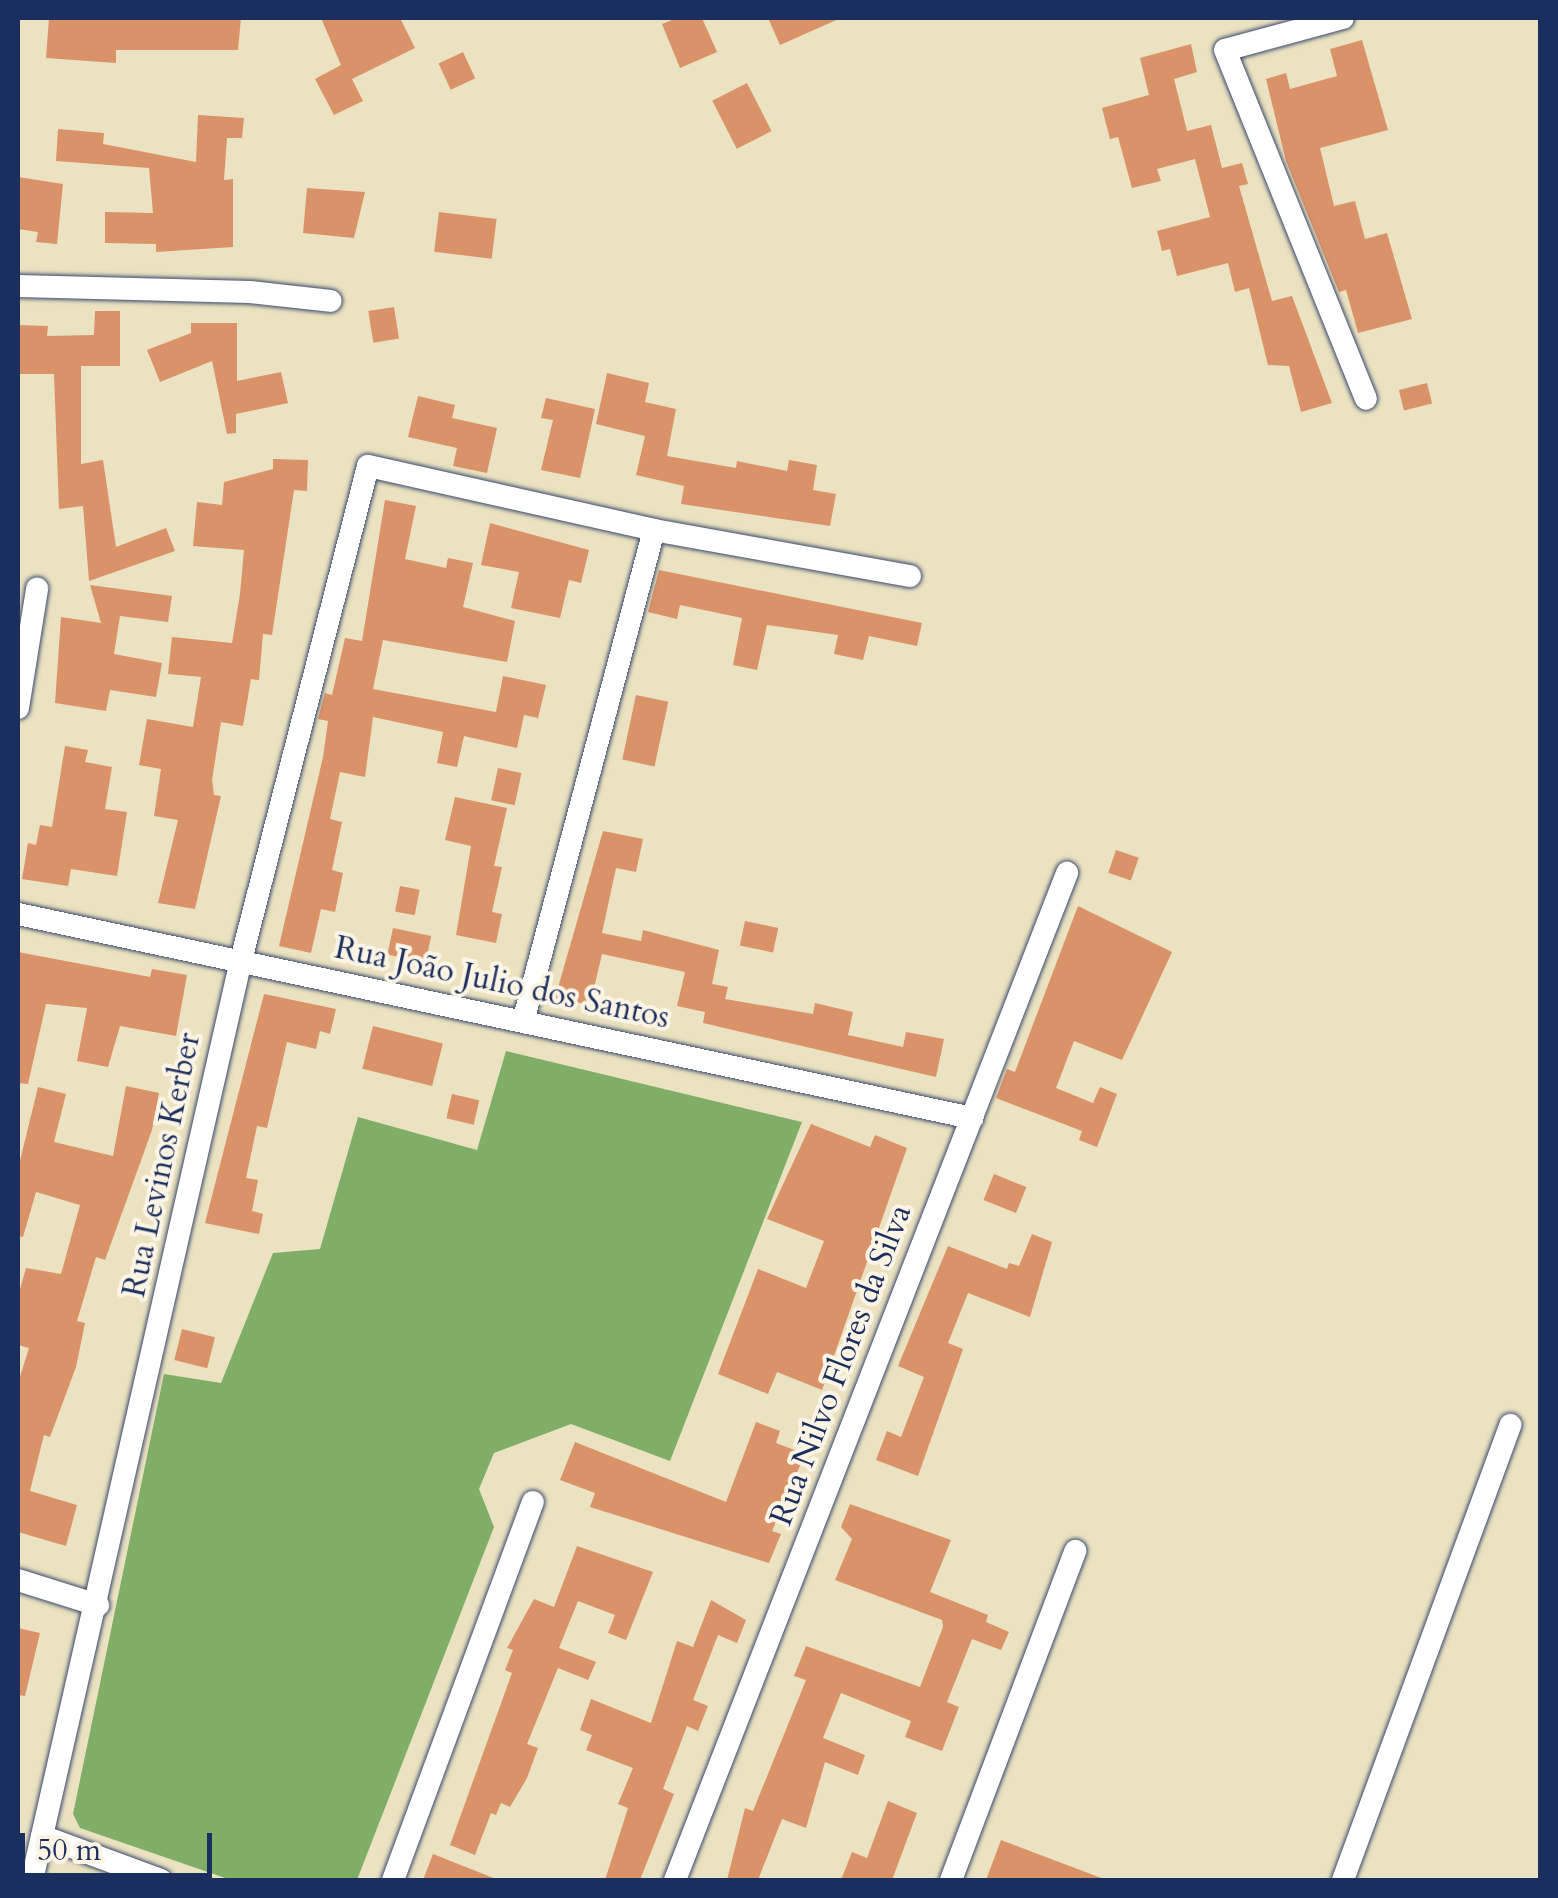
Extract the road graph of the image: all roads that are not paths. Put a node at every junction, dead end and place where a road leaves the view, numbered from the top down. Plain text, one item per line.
1 (1343, 18) edge
2 (18, 286) edge
3 (331, 300) dead end
4 (1366, 399) dead end
5 (654, 530) junction
6 (910, 576) dead end
7 (37, 589) dead end
8 (18, 708) edge
9 (1067, 873) dead end
10 (18, 914) edge
11 (241, 960) junction
12 (523, 1022) junction
13 (972, 1118) junction
14 (1510, 1425) dead end
15 (533, 1502) dead end
16 (1075, 1551) dead end
17 (18, 1580) edge
18 (98, 1605) junction
19 (42, 1836) junction
20 (27, 1878) edge
21 (160, 1880) edge
22 (392, 1880) edge
23 (675, 1880) edge
24 (951, 1880) edge
25 (1343, 1880) edge

1 - 4 street
2 - 3 street
5 - 6 street
5 - 11 street, Rua Levinos Kerber
5 - 12 street
7 - 8 street
9 - 13 street, Rua Nilvo Flores da Silva
10 - 11 street, Rua João Julio dos Santos
11 - 12 street, Rua João Julio dos Santos
11 - 18 street, Rua Levinos Kerber
12 - 13 street, Rua João Julio dos Santos
13 - 23 street, Rua Nilvo Flores da Silva
14 - 25 street
15 - 22 street
16 - 24 street
17 - 18 street
18 - 19 street, Rua Levinos Kerber
19 - 20 street, Rua Levinos Kerber
19 - 21 street

